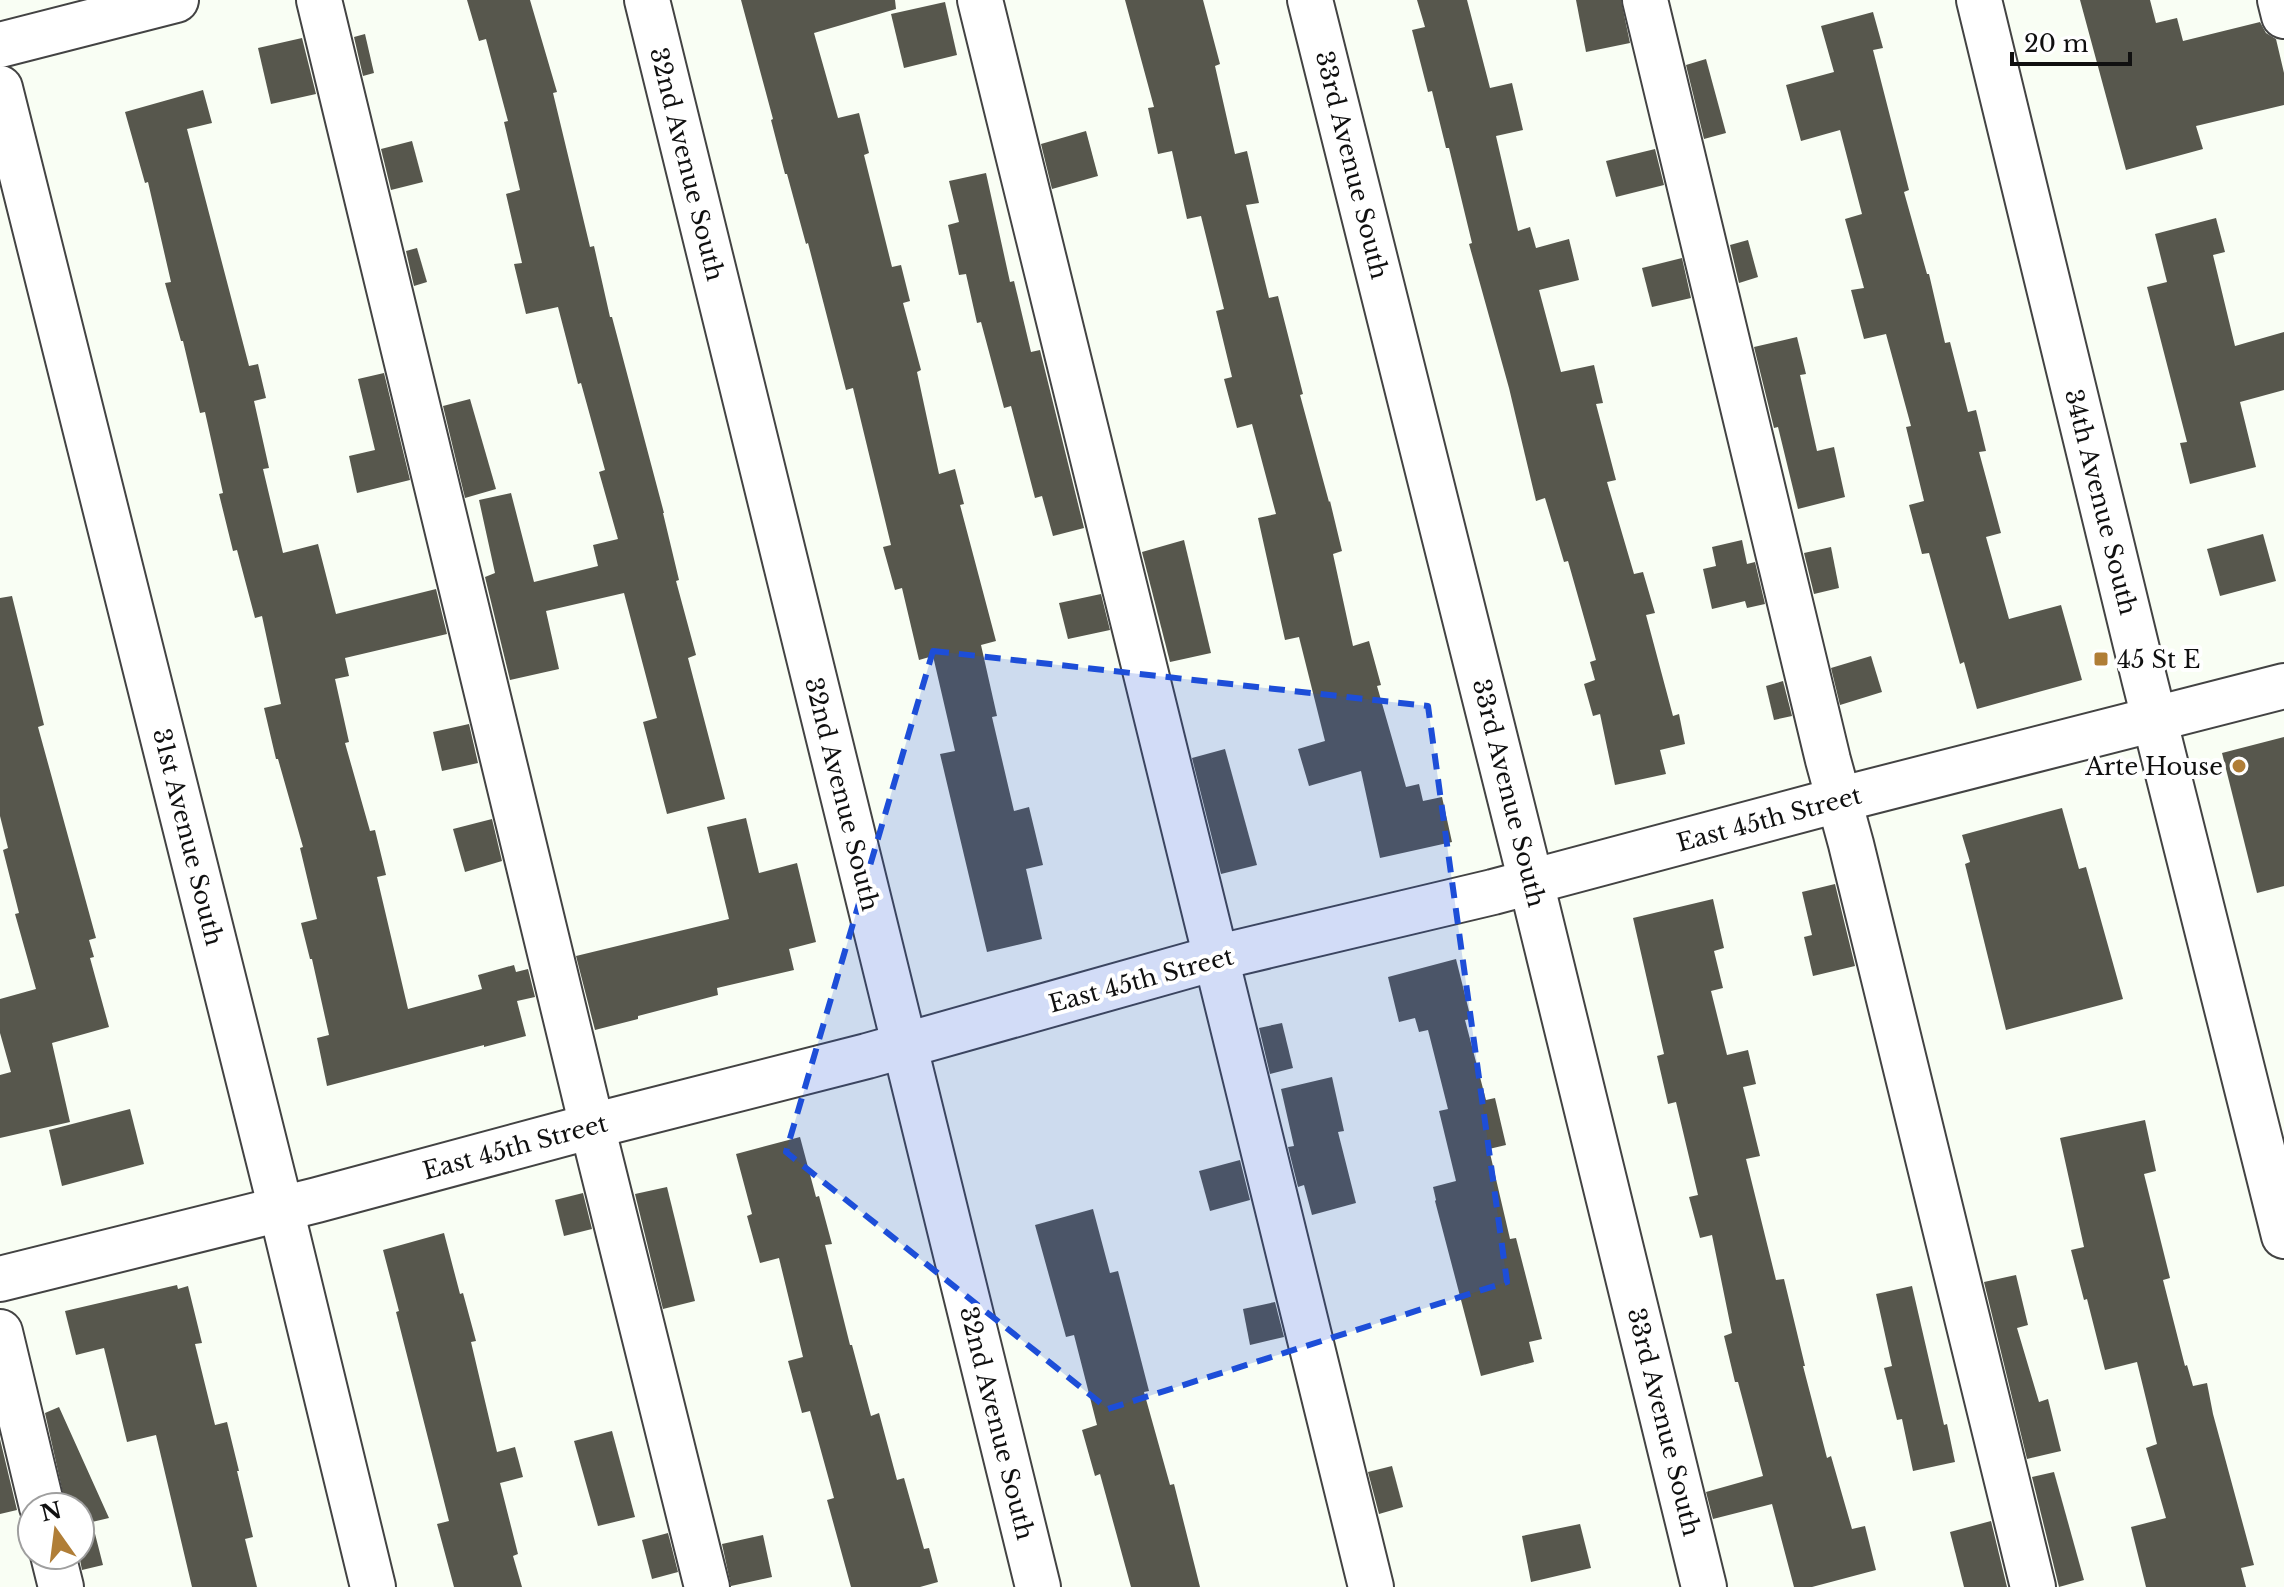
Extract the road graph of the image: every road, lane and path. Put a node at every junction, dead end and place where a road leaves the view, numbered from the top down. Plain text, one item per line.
1 (176, 0) edge
2 (319, 0) edge
3 (647, 0) edge
4 (980, 0) edge
5 (1310, 0) edge
6 (1645, 0) edge
7 (1979, 0) edge
8 (2280, 0) edge
9 (2284, 16) edge
10 (0, 45) edge
11 (0, 88) edge
12 (2284, 686) edge
13 (2155, 720) junction
14 (1838, 800) junction
15 (1531, 882) junction
16 (1215, 958) junction
17 (903, 1045) junction
18 (592, 1126) junction
19 (281, 1209) junction
20 (2284, 1236) edge
21 (0, 1279) edge
22 (0, 1332) edge
23 (38, 1491) edge
24 (373, 1587) edge
25 (707, 1587) edge
26 (1038, 1587) edge
27 (1371, 1587) edge
28 (1704, 1587) edge
29 (2033, 1587) edge

1 - 10 street
2 - 18 street
3 - 17 street, 32nd Avenue South
4 - 16 street
5 - 15 street, 33rd Avenue South
6 - 14 street
7 - 13 street, 34th Avenue South
8 - 9 street
11 - 19 street, 31st Avenue South
12 - 13 street, East 45th Street
13 - 14 street, East 45th Street
13 - 20 street, 34th Avenue South
14 - 15 street, East 45th Street
14 - 29 street
15 - 16 street, East 45th Street
15 - 28 street, 33rd Avenue South
16 - 17 street, East 45th Street
16 - 27 street
17 - 18 street, East 45th Street
17 - 26 street, 32nd Avenue South
18 - 19 street, East 45th Street
18 - 25 street
19 - 21 street, East 45th Street
19 - 24 street, 31st Avenue South
22 - 23 street

